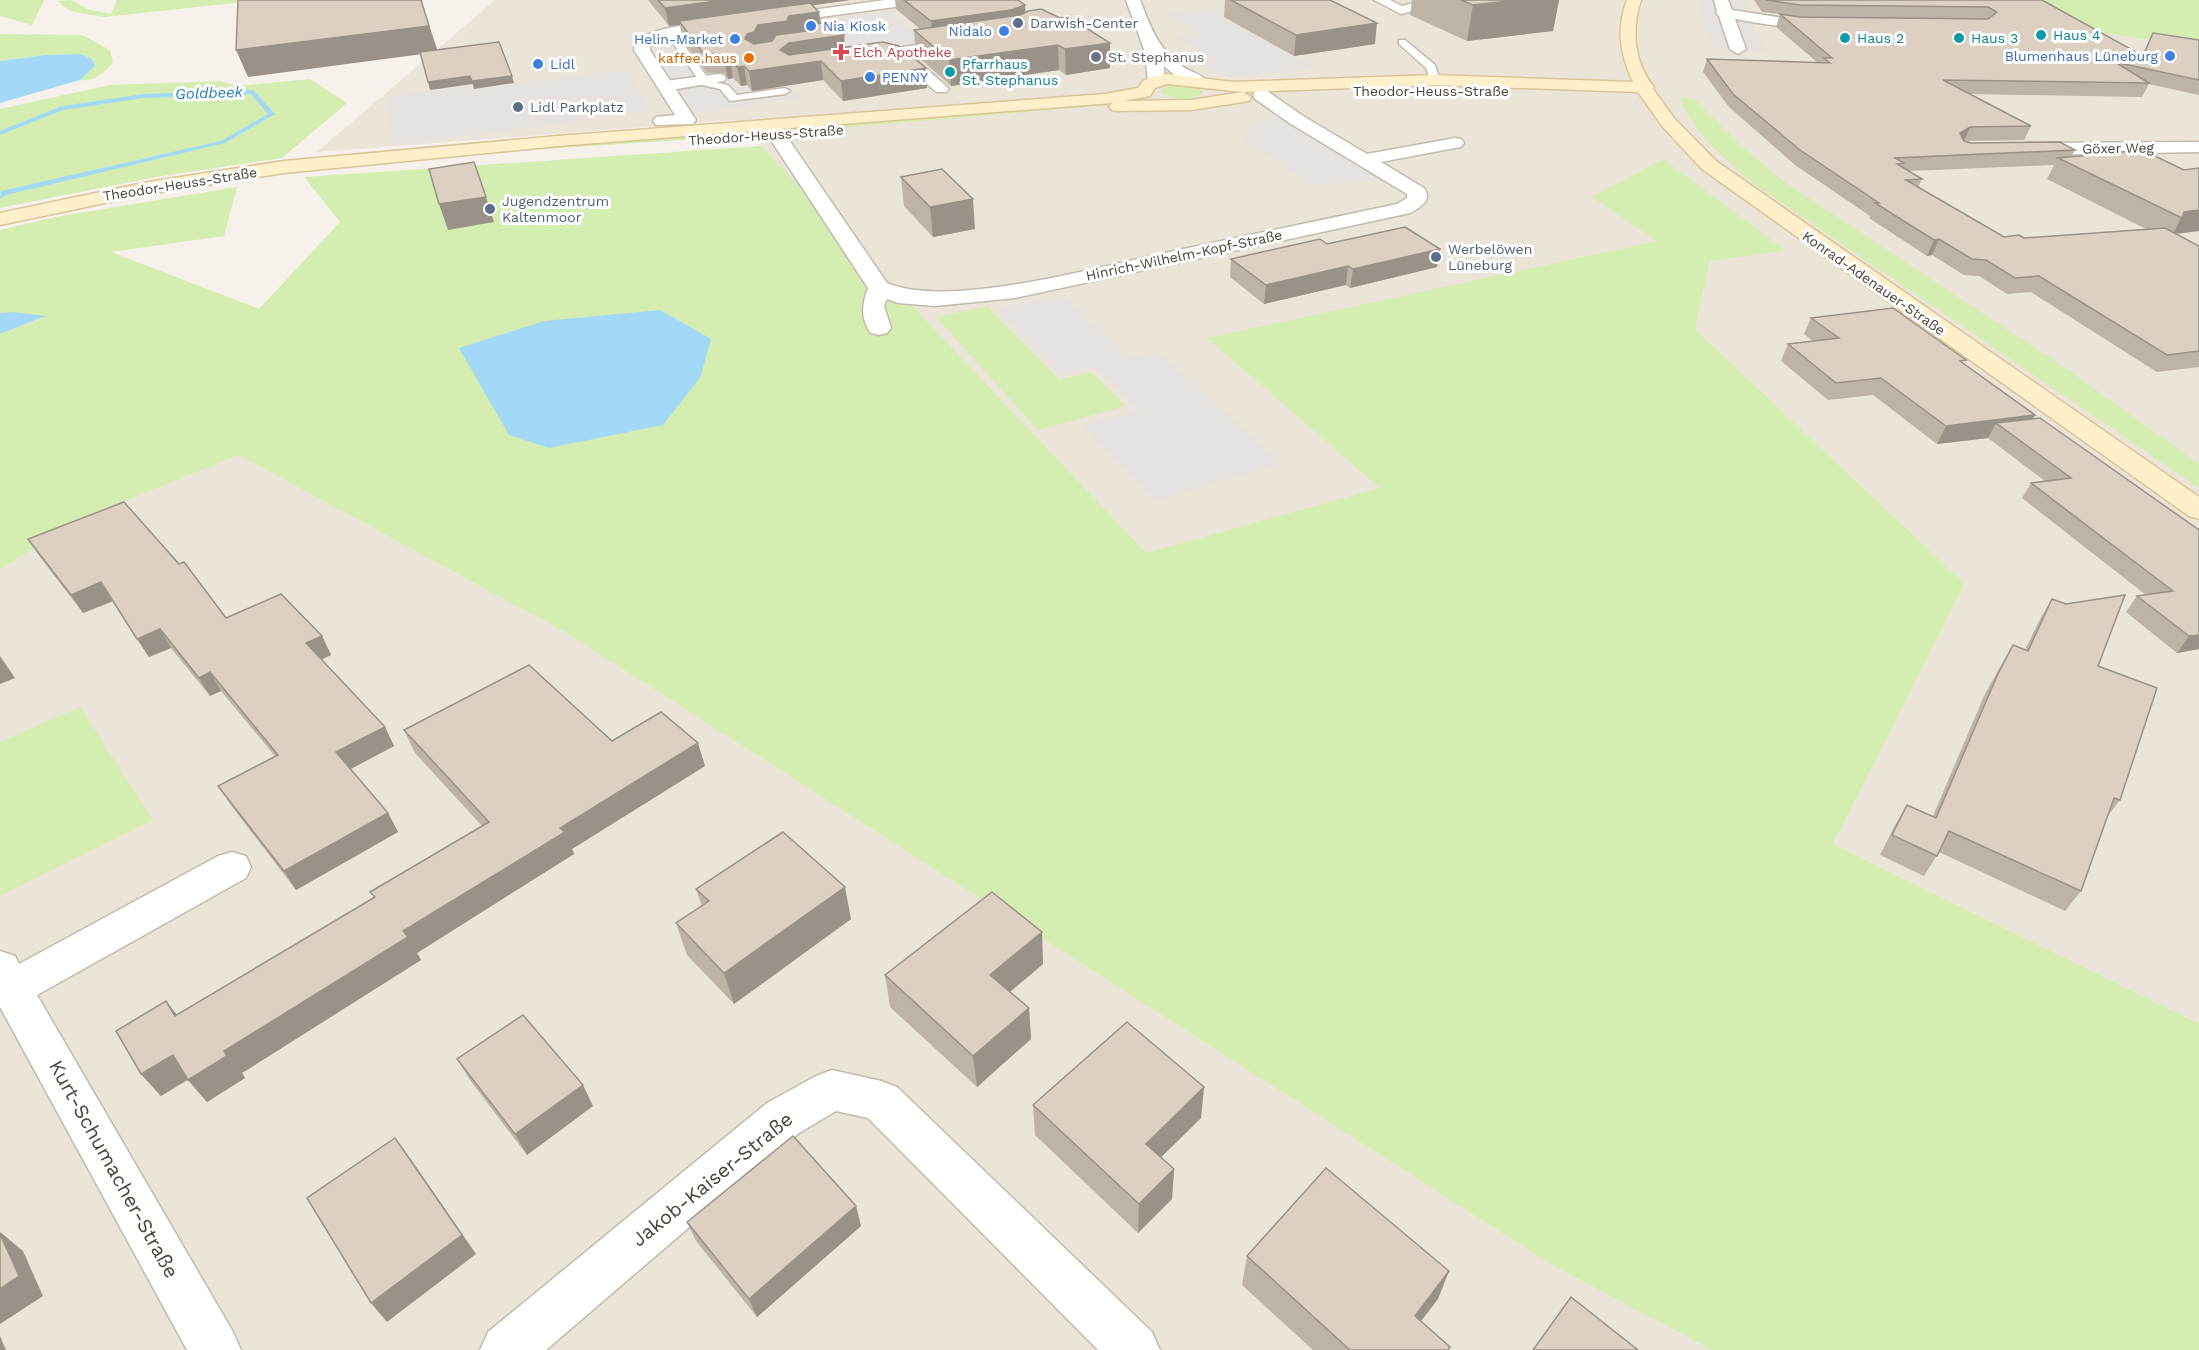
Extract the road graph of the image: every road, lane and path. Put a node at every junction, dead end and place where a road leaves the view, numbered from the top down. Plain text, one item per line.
1 (917, 0) edge
2 (1133, 0) edge
3 (1140, 0) edge
4 (1380, 0) edge
5 (1440, 0) edge
6 (1634, 0) edge
7 (1722, 7) edge
8 (1140, 19) junction
9 (760, 21) edge
10 (737, 24) edge
11 (1839, 24) edge
12 (671, 33) junction
13 (974, 40) edge
14 (1401, 42) dead end
15 (1151, 46) junction
16 (1738, 49) dead end
17 (888, 54) edge
18 (905, 58) junction
19 (712, 79) junction
20 (1197, 80) junction
21 (1435, 80) junction
22 (665, 86) junction
23 (1150, 87) junction
24 (941, 89) dead end
25 (785, 91) edge
26 (1649, 93) junction
27 (1214, 94) junction
28 (1261, 95) junction
29 (1169, 104) junction
30 (662, 121) dead end
31 (773, 130) junction
32 (1455, 143) dead end
33 (2199, 147) edge
34 (2013, 149) edge
35 (1364, 160) junction
36 (0, 219) edge
37 (879, 288) junction
38 (879, 327) dead end
39 (2199, 510) edge
40 (232, 867) dead end
41 (5, 979) edge
42 (215, 1350) edge
43 (506, 1350) edge
44 (1134, 1350) edge

1 - 9 street
2 - 8 street
3 - 8 street
4 - 5 street
6 - 26 main road, Konrad-Adenauer-Straße
7 - 11 street
7 - 16 street
8 - 15 street
10 - 12 street
12 - 19 lane
12 - 22 street
13 - 18 street
14 - 21 lane
15 - 20 street
15 - 23 street
17 - 18 street
18 - 24 street
19 - 22 street
19 - 25 lane
20 - 23 main road, Theodor-Heuss-Straße
20 - 27 main road, Theodor-Heuss-Straße
21 - 26 main road, Theodor-Heuss-Straße
21 - 27 main road, Theodor-Heuss-Straße
22 - 30 street
23 - 29 main road, Theodor-Heuss-Straße
23 - 31 main road, Theodor-Heuss-Straße
26 - 28 main road, Theodor-Heuss-Straße
26 - 39 main road, Konrad-Adenauer-Straße
27 - 28 main road, Theodor-Heuss-Straße
27 - 29 main road, Theodor-Heuss-Straße
28 - 35 street, Hinrich-Wilhelm-Kopf-Straße
29 - 31 main road, Theodor-Heuss-Straße
31 - 36 main road, Theodor-Heuss-Straße
31 - 37 street
32 - 35 street
33 - 34 street, Göxer Weg
35 - 37 street, Hinrich-Wilhelm-Kopf-Straße
37 - 38 street
40 - 41 street, Kurt-Schumacher-Straße
41 - 42 street, Kurt-Schumacher-Straße
43 - 44 street, Jakob-Kaiser-Straße

